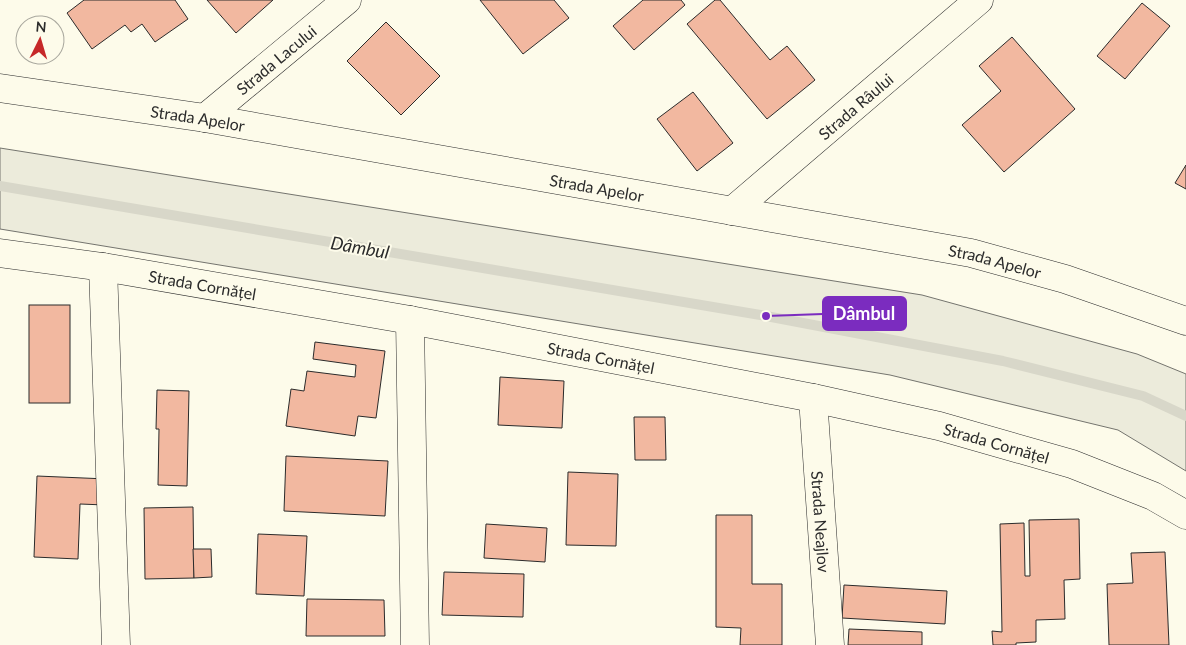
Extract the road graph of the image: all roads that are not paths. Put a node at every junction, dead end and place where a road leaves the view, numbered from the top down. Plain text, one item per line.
1 (347, 0) edge
2 (979, 0) edge
3 (0, 88) edge
4 (205, 118) junction
5 (732, 211) junction
6 (0, 253) edge
7 (103, 267) junction
8 (410, 320) junction
9 (1186, 321) edge
10 (813, 398) junction
11 (1186, 516) edge
12 (116, 645) edge
13 (415, 645) edge
14 (830, 645) edge

1 - 4 street, Strada Lacului
2 - 5 street, Strada Râului
3 - 4 street, Strada Apelor
4 - 5 street, Strada Apelor
5 - 9 street, Strada Apelor
6 - 7 street, Strada Cornățel
7 - 8 street, Strada Cornățel
7 - 12 street
8 - 10 street, Strada Cornățel
8 - 13 street
10 - 11 street, Strada Cornățel
10 - 14 street, Strada Neajlov

